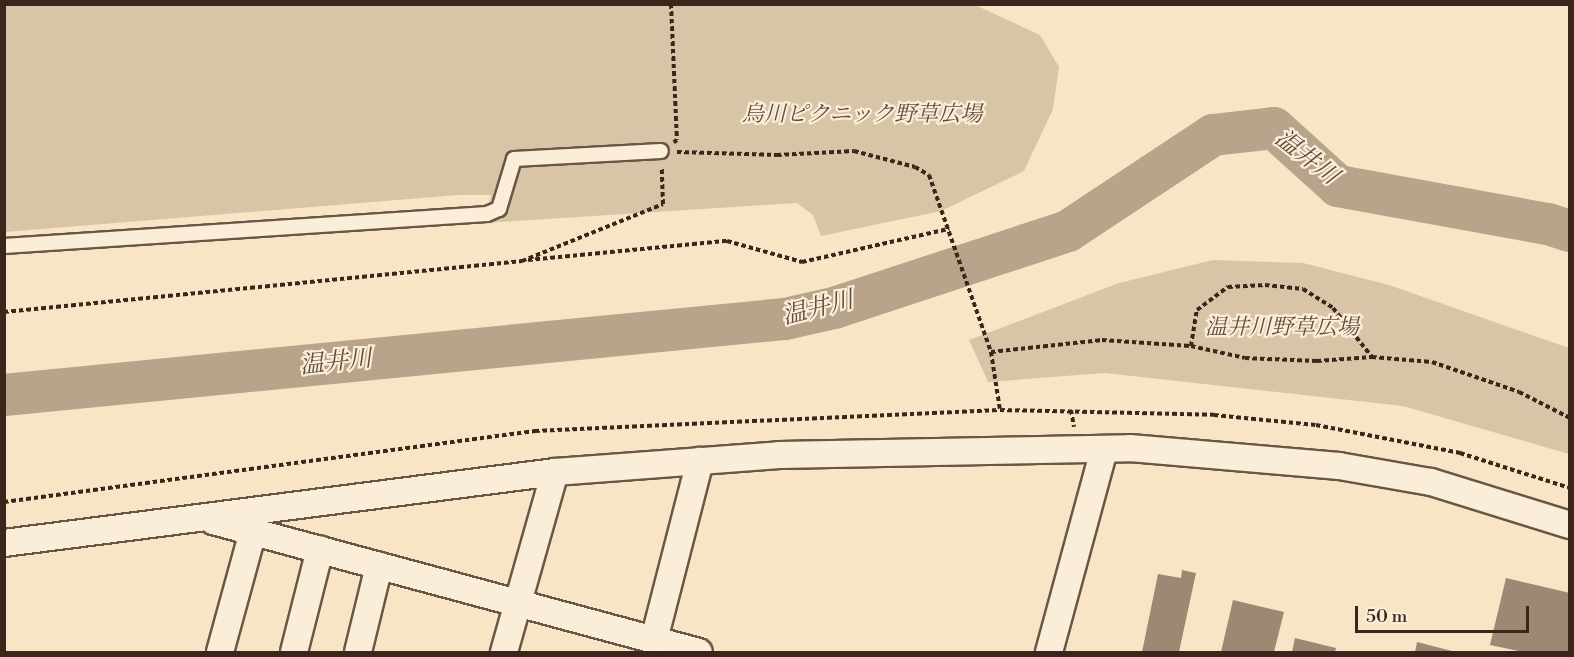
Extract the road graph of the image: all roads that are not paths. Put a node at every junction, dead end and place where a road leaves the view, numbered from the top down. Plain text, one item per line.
1 (662, 151) road end
2 (4, 246) edge
3 (1104, 449) junction
4 (700, 461) junction
5 (555, 472) junction
6 (199, 517) junction
7 (1569, 525) edge
8 (253, 531) junction
9 (4, 543) edge
10 (320, 549) junction
11 (379, 566) junction
12 (517, 602) junction
13 (654, 640) junction
14 (220, 652) edge
15 (294, 652) edge
16 (358, 652) edge
17 (504, 652) edge
18 (699, 652) edge
19 (1049, 652) edge

1 - 2 lane
3 - 4 street
3 - 7 street
3 - 19 street
4 - 5 street
4 - 13 street
5 - 6 street
5 - 12 street
6 - 8 street
6 - 9 street
8 - 10 street
8 - 14 street
10 - 11 street
10 - 15 street
11 - 12 street
11 - 16 street
12 - 13 street
12 - 17 street
13 - 18 street

